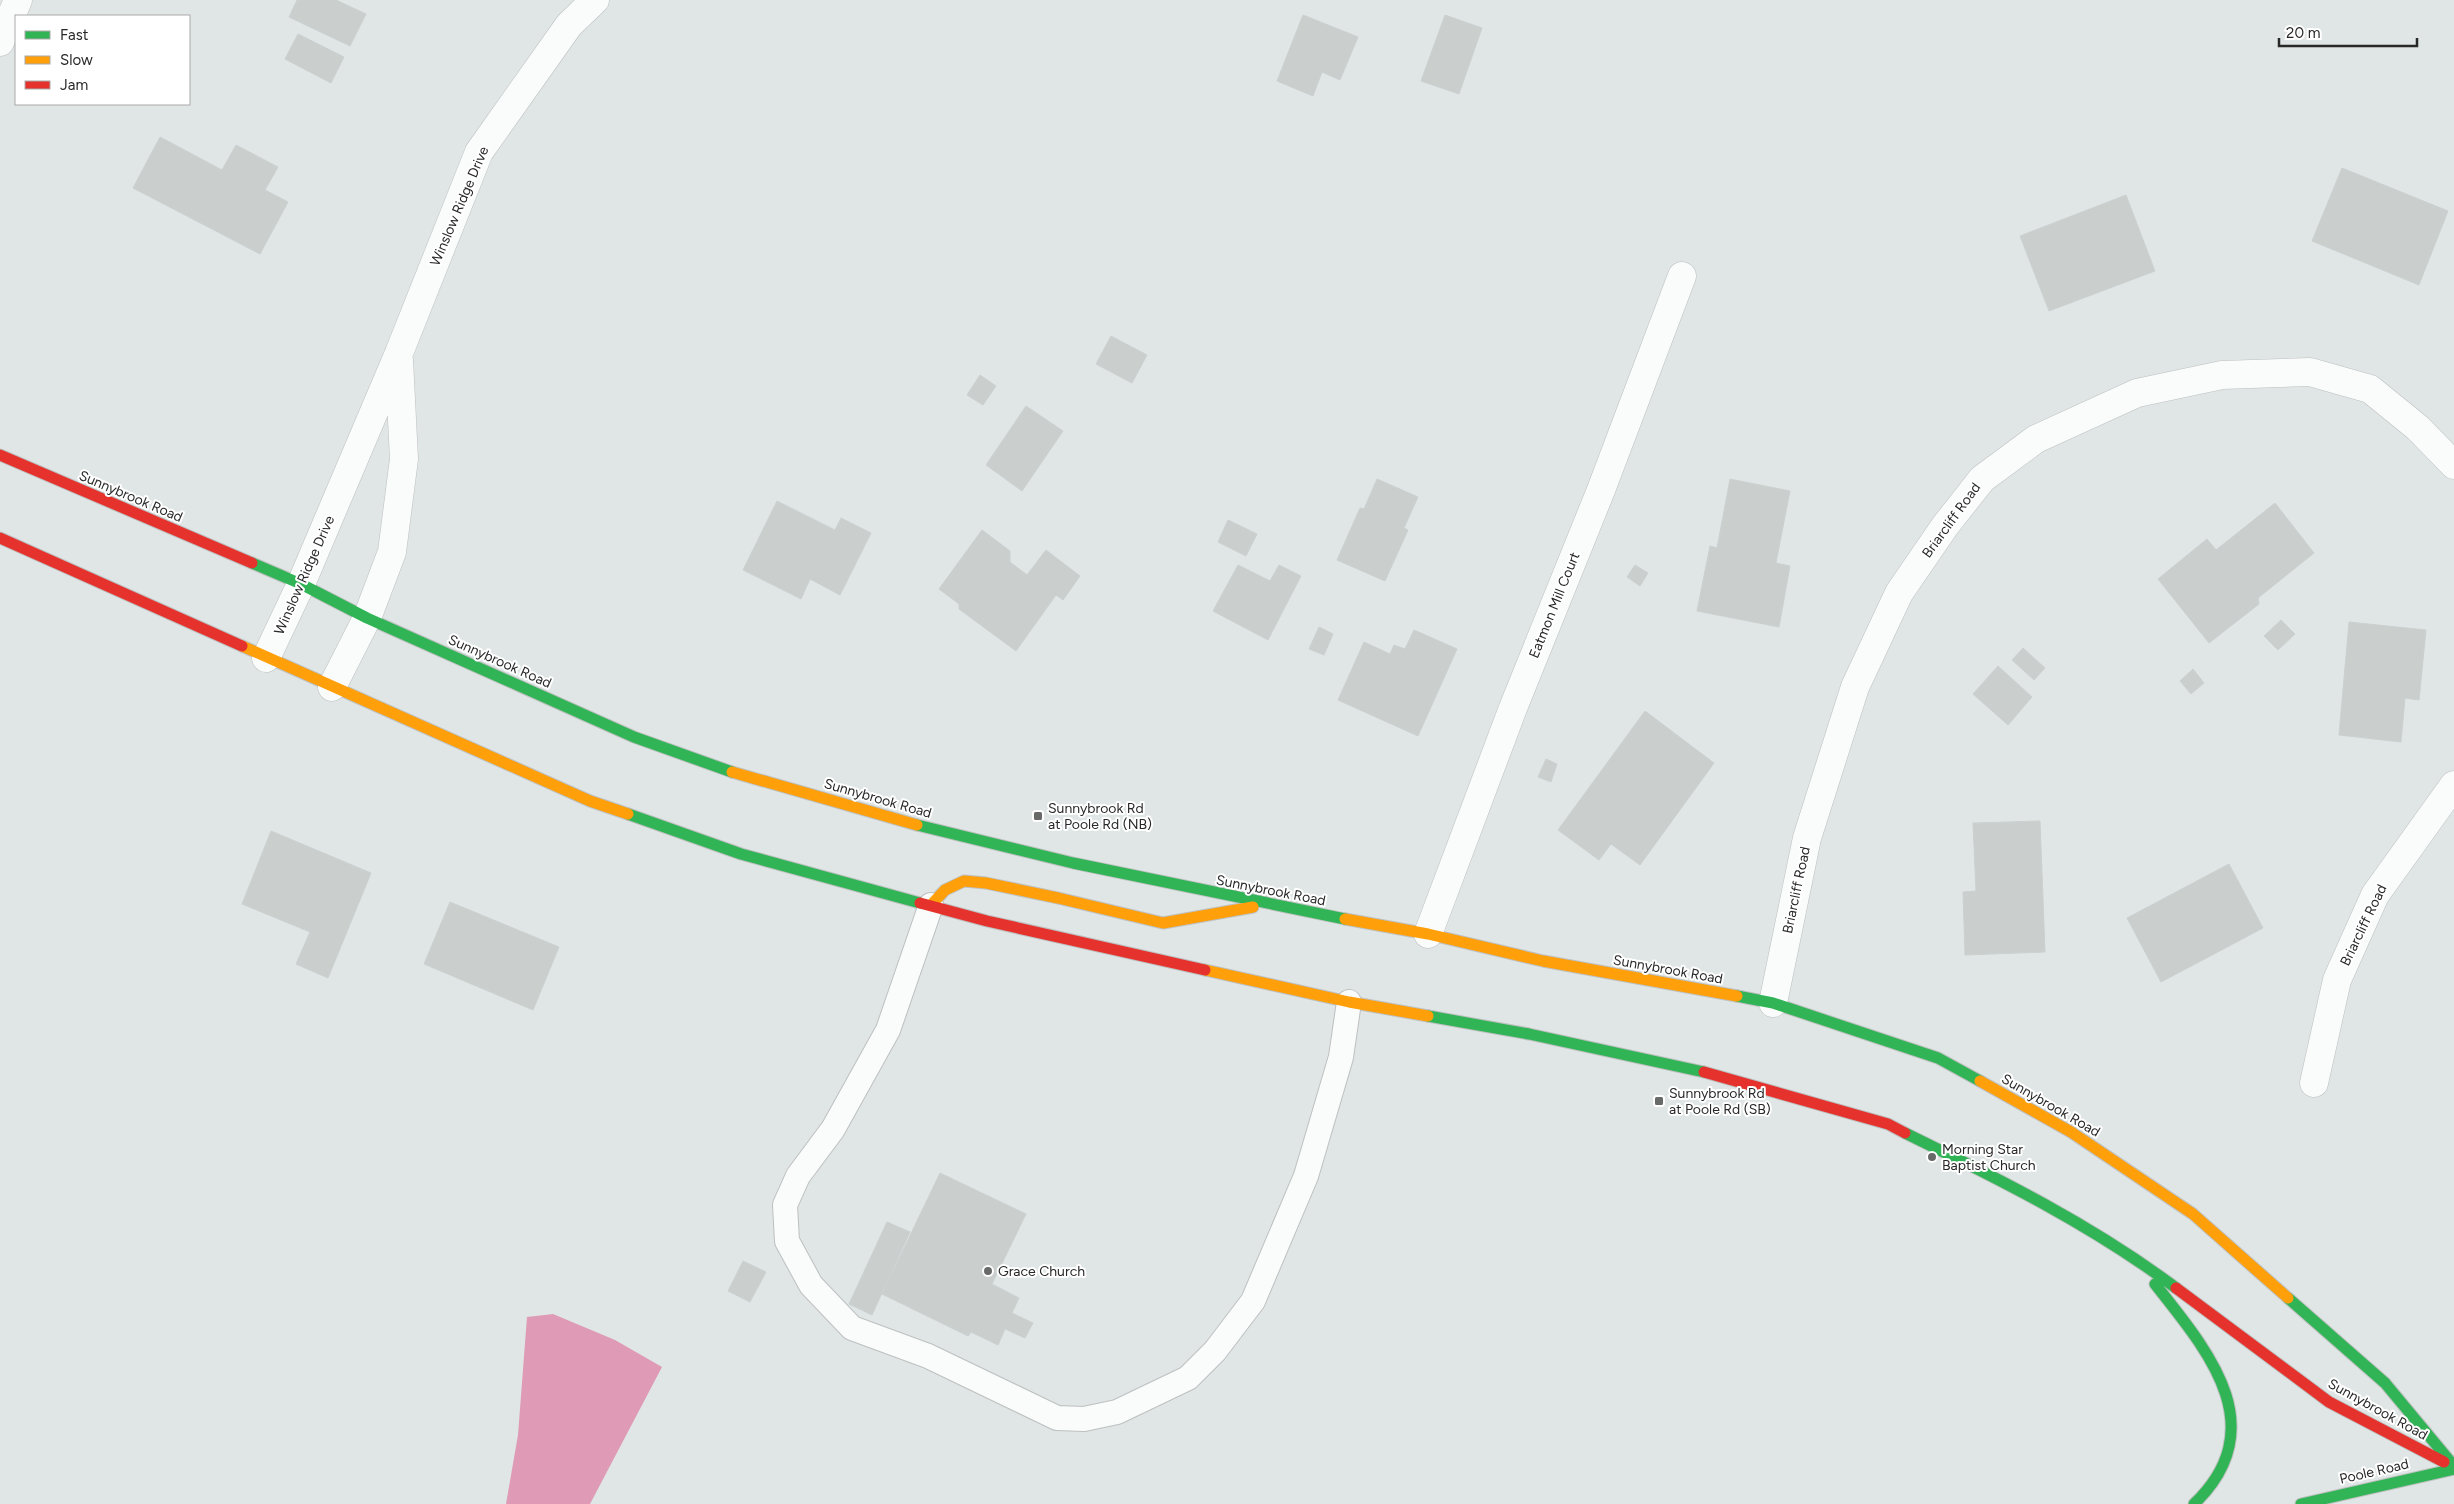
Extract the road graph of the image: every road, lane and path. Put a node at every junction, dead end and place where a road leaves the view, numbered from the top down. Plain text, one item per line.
1 (18, 0) edge
2 (595, 0) edge
3 (0, 42) edge
4 (1682, 276) dead end
5 (399, 353) junction
6 (0, 455) edge
7 (2454, 465) edge
8 (0, 538) edge
9 (301, 584) junction
10 (367, 618) junction
11 (266, 658) junction
12 (332, 687) junction
13 (2454, 784) edge
14 (931, 905) junction
15 (1267, 905) junction
16 (1428, 934) junction
17 (1349, 1002) junction
18 (1773, 1002) junction
19 (2314, 1084) dead end
20 (2134, 1257) junction
21 (2454, 1467) edge
22 (2194, 1504) edge
23 (2301, 1504) edge

1 - 3 street
2 - 5 street, Winslow Ridge Drive
4 - 16 street, Eatmon Mill Court
5 - 9 street, Winslow Ridge Drive
5 - 10 street, Winslow Ridge Drive
6 - 9 main road, Sunnybrook Road
7 - 18 street, Briarcliff Road
8 - 11 main road, Sunnybrook Road
9 - 10 main road, Sunnybrook Road
9 - 11 street, Winslow Ridge Drive
10 - 12 street, Winslow Ridge Drive
10 - 15 main road, Sunnybrook Road
11 - 12 main road, Sunnybrook Road
12 - 14 main road, Sunnybrook Road
13 - 19 street, Briarcliff Road
14 - 15 main road
14 - 17 main road, Sunnybrook Road
14 - 17 lane
15 - 16 main road, Sunnybrook Road
16 - 18 main road, Sunnybrook Road
17 - 20 main road, Sunnybrook Road
18 - 21 main road, Sunnybrook Road
20 - 21 main road, Sunnybrook Road
20 - 22 main road
21 - 23 main road, Poole Road

